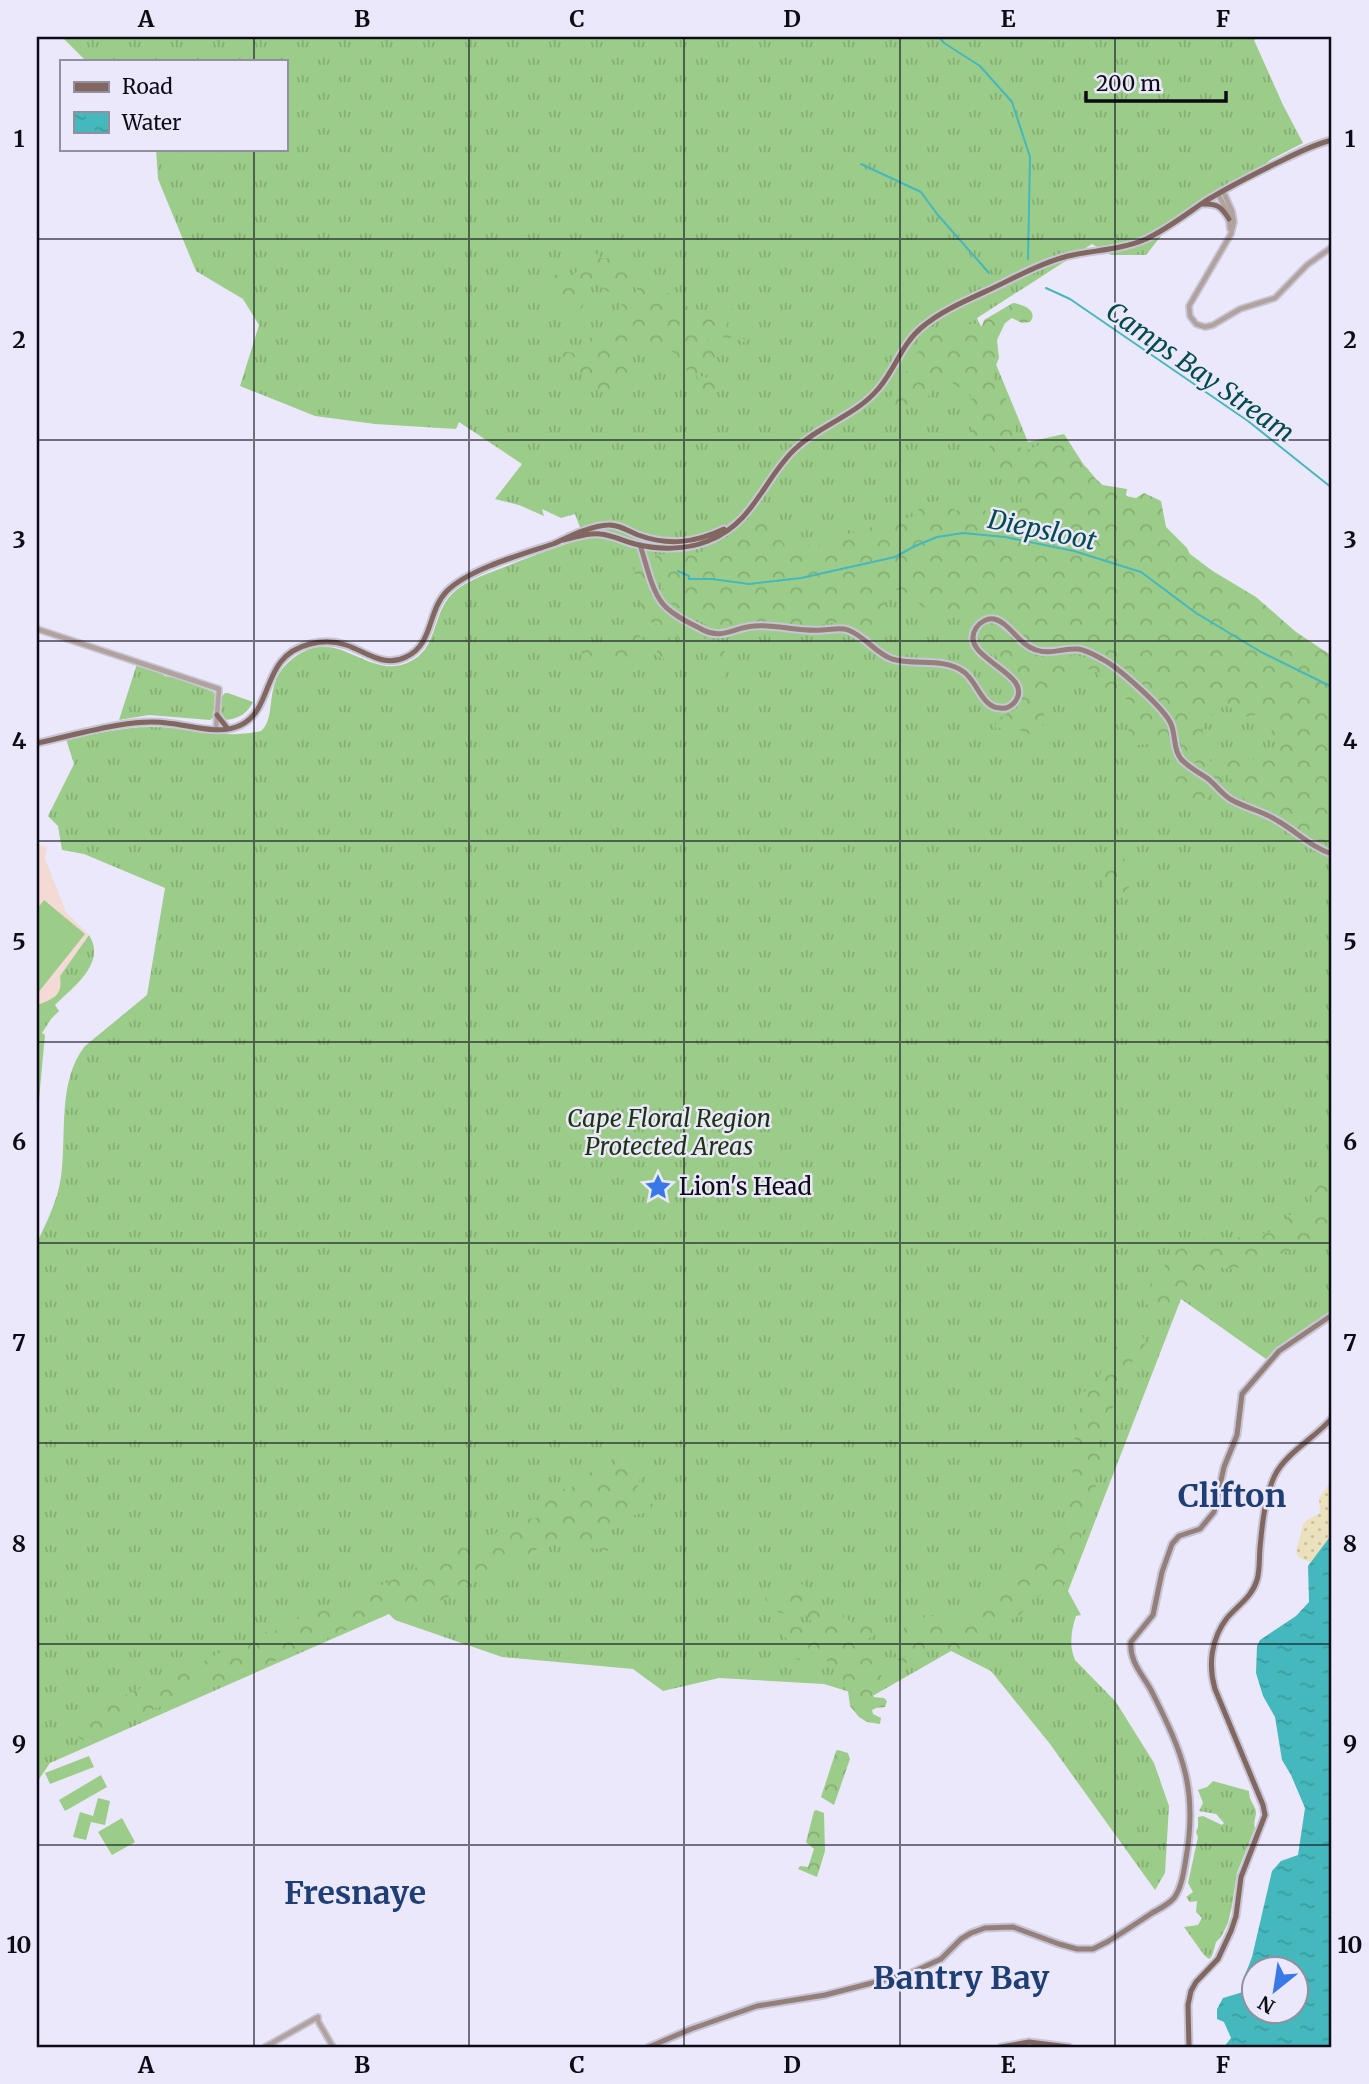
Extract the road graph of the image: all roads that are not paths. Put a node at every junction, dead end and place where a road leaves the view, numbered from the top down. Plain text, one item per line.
1 (1332, 140) edge
2 (1221, 192) junction
3 (1201, 204) junction
4 (1229, 219) junction
5 (1226, 242) junction
6 (1332, 247) edge
7 (737, 523) junction
8 (612, 525) junction
9 (629, 531) junction
10 (614, 537) junction
11 (563, 540) junction
12 (624, 540) junction
13 (640, 545) junction
14 (37, 629) edge
15 (217, 715) junction
16 (216, 729) junction
17 (228, 729) junction
18 (37, 743) edge
19 (1332, 853) edge
20 (1332, 1315) edge
21 (1332, 1418) edge
22 (265, 2047) edge
23 (333, 2047) edge
24 (649, 2047) edge
25 (1001, 2047) edge
26 (1069, 2047) edge
27 (1189, 2047) edge

1 - 2 main road
2 - 3 main road
2 - 4 street
2 - 5 street
3 - 4 main road
3 - 7 main road
4 - 5 street
5 - 6 street
7 - 9 main road
7 - 13 main road
8 - 9 main road
8 - 10 main road
8 - 11 main road
9 - 12 main road
9 - 13 main road
10 - 11 main road
10 - 12 main road
11 - 17 main road
12 - 13 main road
13 - 19 main road
14 - 15 street
15 - 16 street
15 - 17 main road
16 - 17 main road
16 - 18 main road
20 - 24 main road
21 - 27 main road
22 - 23 street
25 - 26 main road

